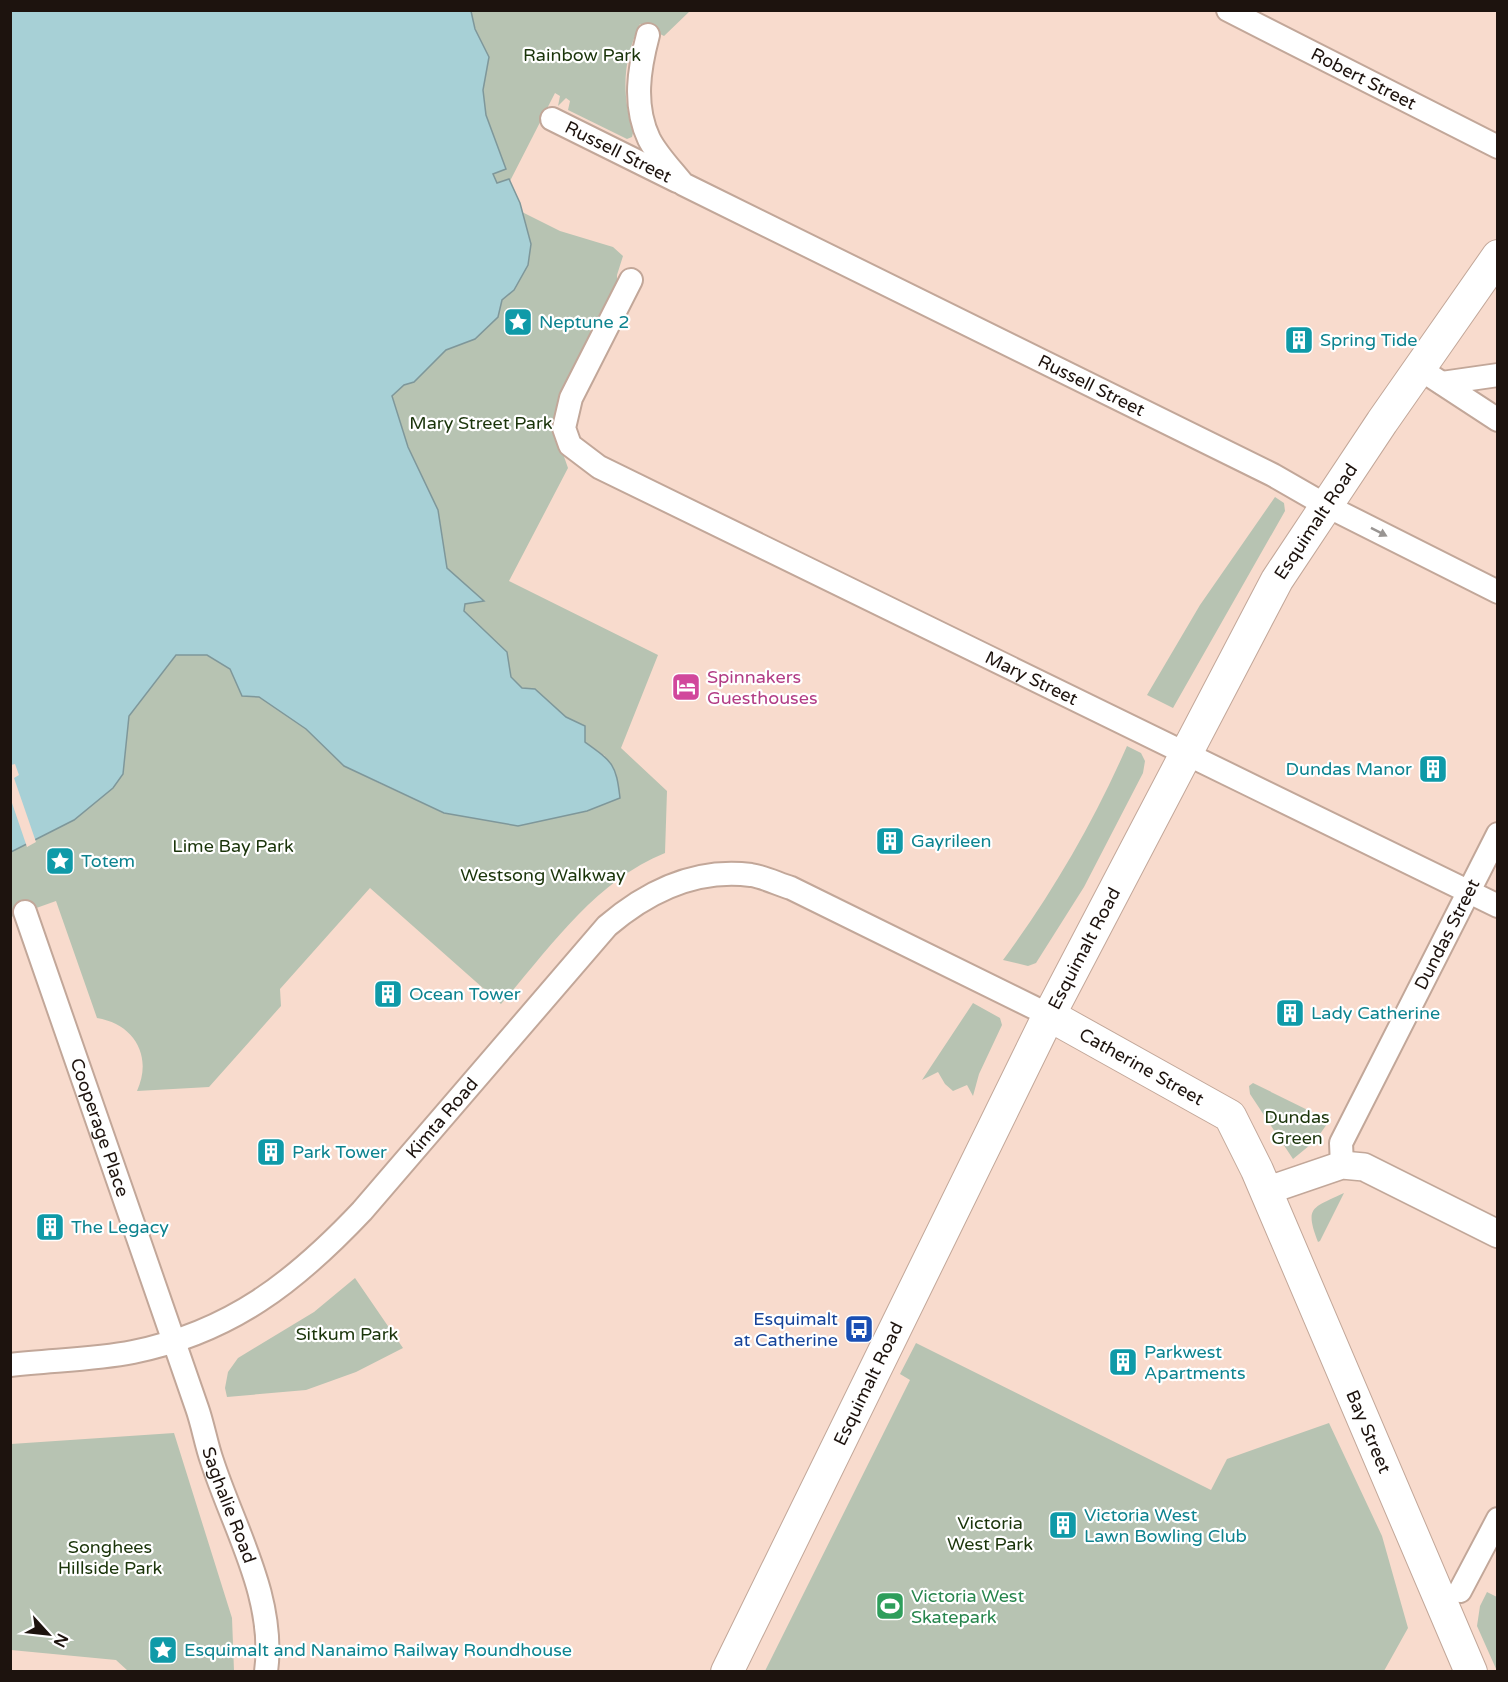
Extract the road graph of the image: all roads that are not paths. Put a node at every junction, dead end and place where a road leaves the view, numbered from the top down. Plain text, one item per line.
1 (1229, 11) edge
2 (648, 35) dead end
3 (552, 119) dead end
4 (1497, 147) edge
5 (683, 184) junction
6 (1497, 256) edge
7 (631, 280) dead end
8 (1497, 375) edge
9 (1431, 376) junction
10 (1497, 420) edge
11 (1327, 506) junction
12 (1497, 592) edge
13 (1185, 752) junction
14 (1497, 834) edge
15 (716, 874) joint
16 (1468, 891) junction
17 (1497, 906) edge
18 (25, 912) dead end
19 (1048, 1015) junction
20 (1342, 1165) junction
21 (1266, 1191) junction
22 (1497, 1234) edge
23 (175, 1342) junction
24 (10, 1365) edge
25 (1497, 1519) edge
26 (1460, 1591) dead end
27 (266, 1671) edge
28 (727, 1671) edge
29 (1471, 1671) edge

1 - 4 street, Robert Street
2 - 5 street, Russell Street
3 - 5 street, Russell Street
5 - 11 street, Russell Street
6 - 9 main road, Esquimalt Road
7 - 13 street, Mary Street
8 - 9 street
9 - 10 street
9 - 11 main road, Esquimalt Road
11 -> 12 street, Russell Street
11 - 13 main road, Esquimalt Road
13 - 16 street, Mary Street
13 - 19 main road, Esquimalt Road
14 - 16 street, Dundas Street
15 - 19 street, Catherine Street
15 - 23 street, Kimta Road
16 - 17 street, Mary Street
16 - 20 street, Dundas Street
18 - 23 street, Cooperage Place
19 - 21 main road, Catherine Street
19 - 28 main road, Esquimalt Road
20 - 21 street
20 - 22 street
21 - 29 main road, Bay Street
23 - 24 street, Kimta Road
23 - 27 street, Saghalie Road
25 - 26 street

